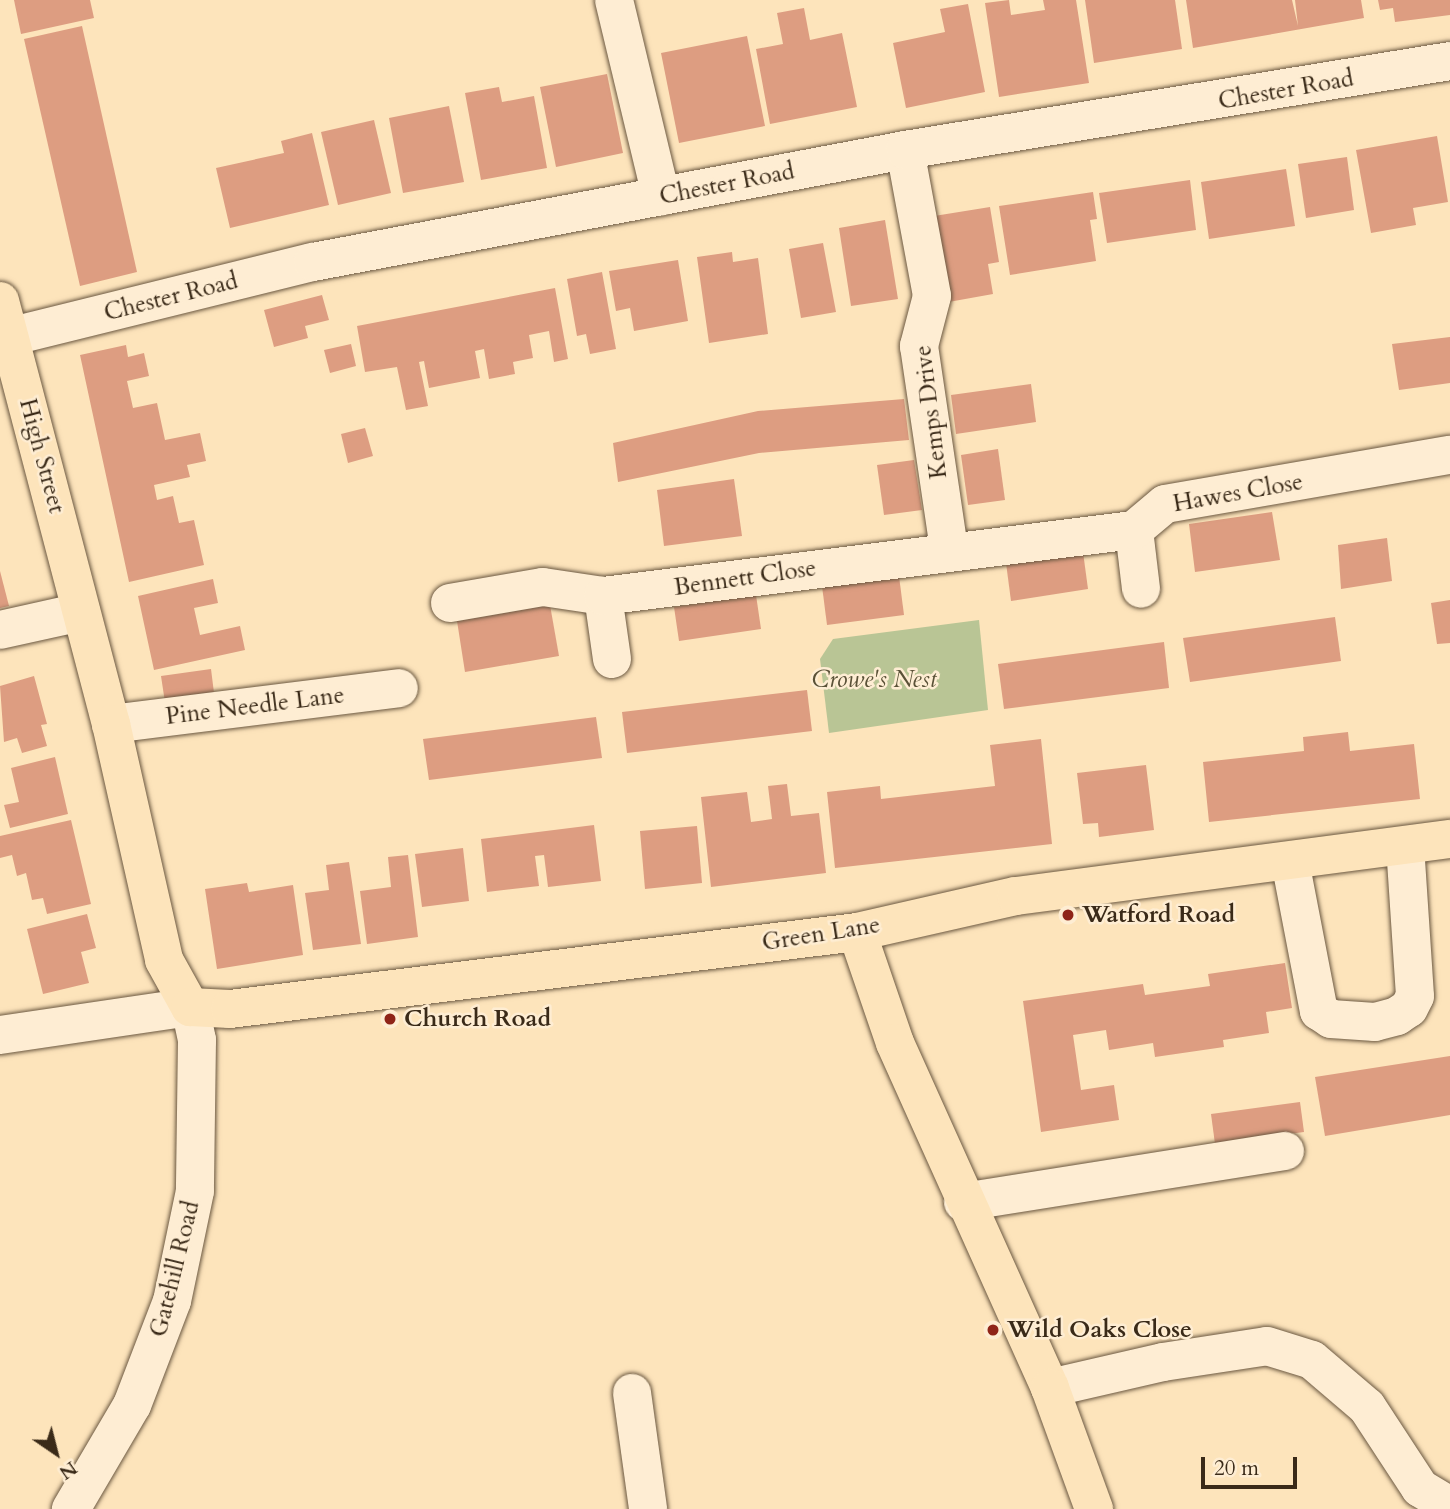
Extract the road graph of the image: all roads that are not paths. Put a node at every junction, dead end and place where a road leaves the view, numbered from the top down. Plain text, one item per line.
1 (614, 0) edge
2 (1450, 61) edge
3 (905, 150) junction
4 (661, 196) junction
5 (5, 319) edge
6 (1450, 455) edge
7 (1134, 530) junction
8 (949, 550) junction
9 (1141, 589) dead end
10 (603, 596) junction
11 (450, 603) dead end
12 (81, 612) junction
13 (0, 630) edge
14 (612, 659) dead end
15 (399, 688) dead end
16 (111, 724) junction
17 (1450, 839) edge
18 (1405, 846) junction
19 (1290, 861) junction
20 (857, 932) junction
21 (190, 1007) junction
22 (0, 1035) edge
23 (1285, 1151) dead end
24 (963, 1202) junction
25 (1050, 1388) junction
26 (632, 1393) dead end
27 (1450, 1506) edge
28 (71, 1509) edge
29 (649, 1509) edge
30 (1094, 1509) edge

1 - 4 street
2 - 3 street, Chester Road
3 - 4 street, Chester Road
3 - 8 street, Kemps Drive
4 - 5 street, Chester Road
5 - 12 main road, High Street
6 - 7 street, Hawes Close
7 - 8 street
7 - 9 street
8 - 10 street, Bennett Close
10 - 11 street, Bennett Close
10 - 14 street
12 - 13 street
12 - 16 main road
15 - 16 street, Pine Needle Lane
16 - 21 main road
17 - 18 main road, Green Lane
18 - 19 main road, Green Lane
18 - 19 street
19 - 20 main road, Green Lane
20 - 21 main road, Green Lane
20 - 24 main road
21 - 22 street
21 - 28 street, Gatehill Road
23 - 24 street
24 - 25 main road
25 - 27 street
25 - 30 main road
26 - 29 street

